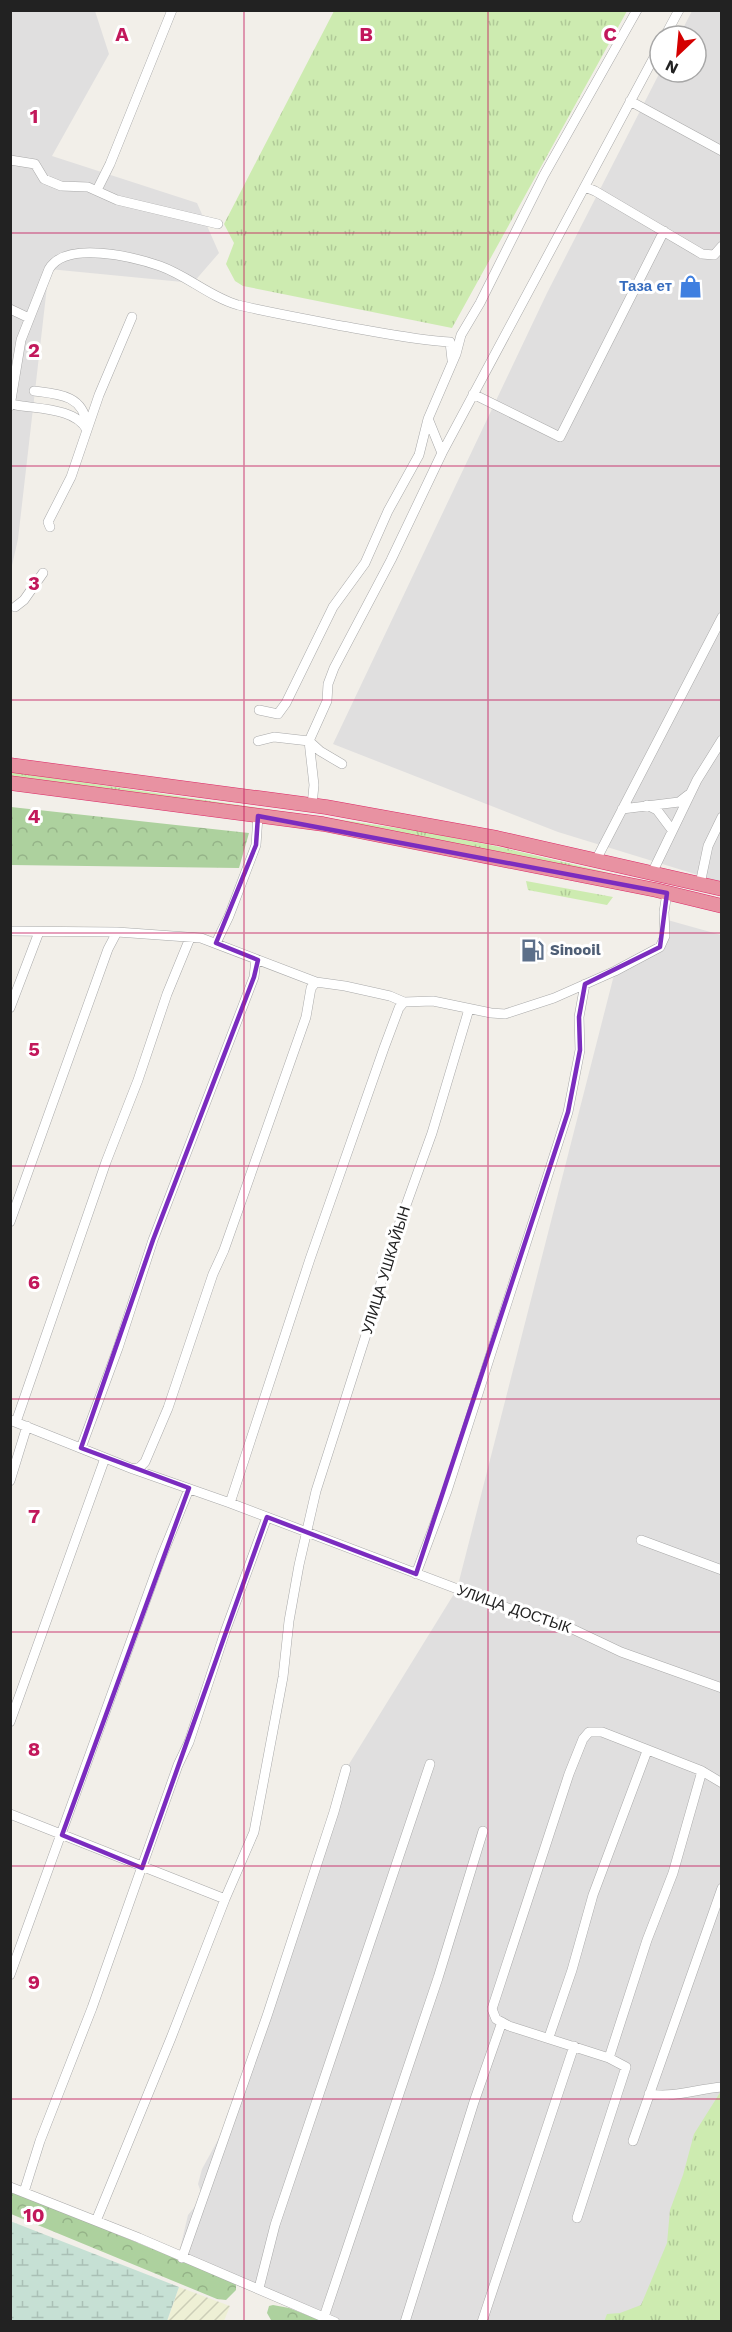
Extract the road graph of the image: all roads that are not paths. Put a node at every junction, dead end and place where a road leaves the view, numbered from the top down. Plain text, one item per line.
1 (172, 10) edge
2 (637, 10) edge
3 (679, 10) edge
4 (671, 24) edge
5 (648, 67) edge
6 (630, 101) junction
7 (722, 151) edge
8 (10, 160) edge
9 (585, 187) junction
10 (97, 190) junction
11 (218, 224) dead end
12 (664, 231) junction
13 (722, 246) edge
14 (10, 309) edge
15 (132, 317) dead end
16 (29, 318) junction
17 (453, 361) junction
18 (34, 391) dead end
19 (473, 394) junction
20 (13, 406) edge
21 (428, 419) junction
22 (87, 430) junction
23 (442, 453) junction
24 (50, 527) dead end
25 (43, 573) dead end
26 (15, 607) dead end
27 (722, 617) edge
28 (260, 710) dead end
29 (722, 740) edge
30 (258, 741) dead end
31 (309, 741) junction
32 (342, 764) dead end
33 (10, 765) edge
34 (10, 783) edge
35 (690, 794) junction
36 (312, 805) junction
37 (647, 805) junction
38 (622, 809) junction
39 (258, 816) junction
40 (722, 817) edge
41 (672, 830) junction
42 (596, 860) junction
43 (655, 874) junction
44 (700, 884) junction
45 (722, 889) edge
46 (661, 892) junction
47 (722, 906) edge
48 (10, 931) edge
49 (39, 932) junction
50 (117, 932) junction
51 (190, 938) junction
52 (216, 943) junction
53 (256, 959) junction
54 (316, 982) junction
55 (585, 984) junction
56 (404, 1002) junction
57 (10, 1008) edge
58 (469, 1009) junction
59 (10, 1222) edge
60 (13, 1421) edge
61 (27, 1426) junction
62 (81, 1448) junction
63 (105, 1458) junction
64 (133, 1469) junction
65 (10, 1481) edge
66 (189, 1488) junction
67 (230, 1503) junction
68 (267, 1517) junction
69 (307, 1532) junction
70 (641, 1540) dead end
71 (722, 1570) edge
72 (416, 1574) junction
73 (722, 1688) edge
74 (10, 1722) edge
75 (647, 1751) junction
76 (430, 1764) dead end
77 (346, 1769) dead end
78 (702, 1771) junction
79 (722, 1783) edge
80 (10, 1814) edge
81 (483, 1832) dead end
82 (62, 1835) junction
83 (142, 1868) junction
84 (722, 1888) edge
85 (225, 1899) junction
86 (10, 1975) edge
87 (502, 2022) junction
88 (549, 2037) junction
89 (574, 2046) junction
90 (609, 2058) junction
91 (722, 2087) edge
92 (649, 2094) junction
93 (633, 2141) dead end
94 (10, 2187) edge
95 (24, 2192) junction
96 (577, 2218) dead end
97 (96, 2221) junction
98 (182, 2258) junction
99 (259, 2288) junction
100 (324, 2317) junction
101 (335, 2322) edge
102 (405, 2322) edge
103 (483, 2322) edge

1 - 10 street
2 - 17 street
3 - 4 street
5 - 6 street
6 - 7 street
6 - 9 street
8 - 10 street
9 - 12 street
9 - 19 street
10 - 11 street
12 - 13 street
12 - 19 street
14 - 16 street
15 - 22 street
16 - 17 street
16 - 20 street
17 - 21 street
18 - 22 street
19 - 23 street
20 - 22 street
21 - 23 street
21 - 28 street
22 - 24 street
23 - 31 street
25 - 26 street
27 - 38 street
29 - 35 street
30 - 31 street
31 - 32 street
31 - 36 street
33 - 36 highway
34 - 39 highway
35 - 37 street
35 - 41 street
36 - 42 highway
37 - 38 street
37 - 41 street
38 - 42 street
39 - 46 highway
39 - 52 street
40 - 44 street
41 - 43 street
42 - 43 highway
43 - 44 highway
43 - 46 highway
44 - 45 highway
46 - 47 highway
46 - 55 street
48 - 49 street
49 - 50 street
49 - 57 street
50 - 51 street
50 - 59 street
51 - 52 street
51 - 60 street
52 - 53 street
53 - 54 street
53 - 62 street
54 - 56 street
54 - 64 street
55 - 58 street
55 - 72 street
56 - 58 street
56 - 67 street
58 - 69 street, УЛИЦА УШКАЙЫН
60 - 61 street, УЛИЦА ДОСТЫК
61 - 62 street, УЛИЦА ДОСТЫК
61 - 65 street
62 - 63 street, УЛИЦА ДОСТЫК
63 - 64 street, УЛИЦА ДОСТЫК
63 - 74 street
64 - 66 street, УЛИЦА ДОСТЫК
66 - 67 street, УЛИЦА ДОСТЫК
66 - 82 street
67 - 68 street, УЛИЦА ДОСТЫК
68 - 69 street, УЛИЦА ДОСТЫК
68 - 83 street
69 - 72 street, УЛИЦА ДОСТЫК
69 - 85 street, УЛИЦА УШКАЙЫН
70 - 71 street
72 - 73 street, УЛИЦА ДОСТЫК
75 - 78 street
75 - 87 street
75 - 88 street
76 - 99 street
77 - 98 street
78 - 79 street
78 - 90 street
80 - 82 street
81 - 100 street
82 - 83 street
82 - 86 street
83 - 85 street
83 - 95 street
84 - 92 street
85 - 97 street, УЛИЦА УШКАЙЫН
87 - 88 street
87 - 102 street
88 - 89 street
89 - 90 street
89 - 103 street
90 - 96 street
91 - 92 street
92 - 93 street
94 - 95 street
95 - 97 street
97 - 98 street
98 - 99 street
99 - 100 street
100 - 101 street

